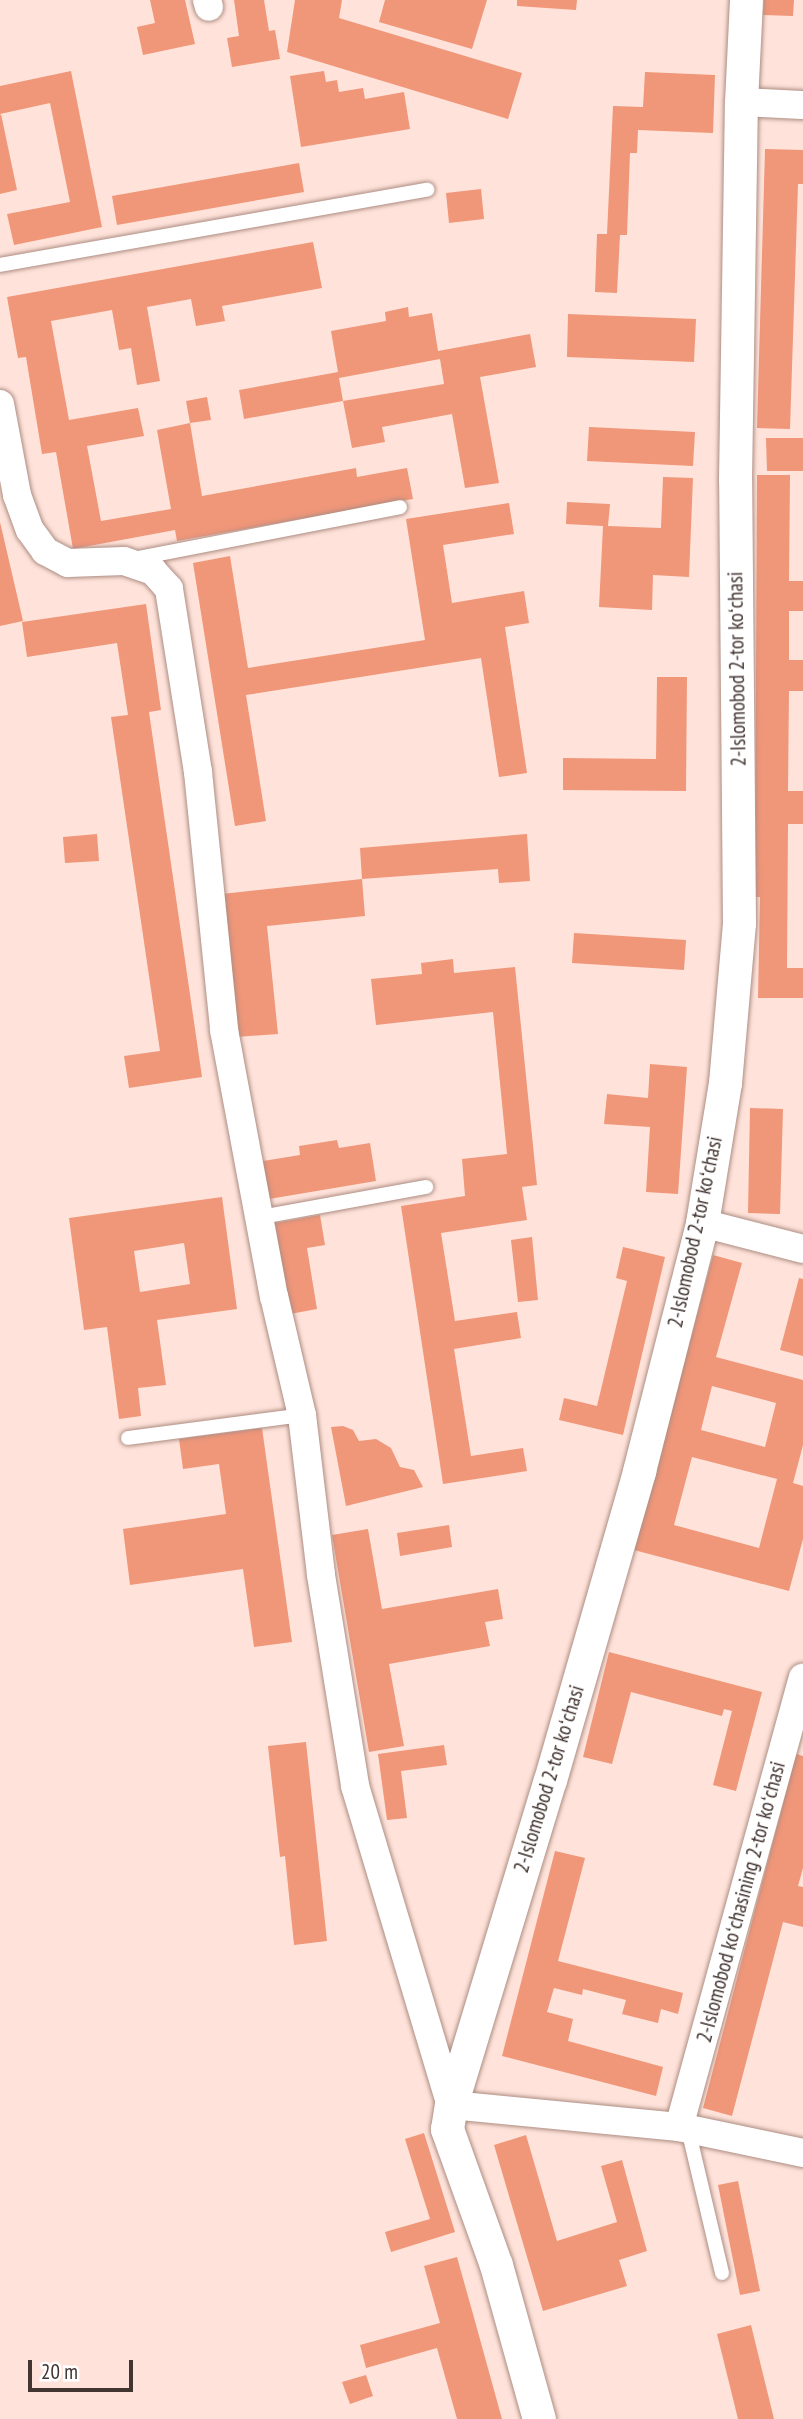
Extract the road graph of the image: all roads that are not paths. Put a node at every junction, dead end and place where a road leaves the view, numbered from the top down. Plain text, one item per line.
1 (746, 0) edge
2 (741, 102) junction
3 (803, 105) edge
4 (428, 190) dead end
5 (0, 265) edge
6 (0, 404) edge
7 (400, 507) dead end
8 (124, 561) junction
9 (426, 1187) dead end
10 (261, 1217) junction
11 (702, 1223) junction
12 (803, 1249) edge
13 (302, 1415) junction
14 (128, 1438) dead end
15 (803, 1678) edge
16 (451, 2105) junction
17 (684, 2128) junction
18 (803, 2153) edge
19 (722, 2273) dead end
20 (539, 2419) edge

1 - 2 street, 2-Islomobod 2-tor koʻchasi
2 - 3 street
2 - 11 street, 2-Islomobod 2-tor koʻchasi
4 - 5 lane
6 - 8 street
7 - 8 lane
8 - 10 street
9 - 10 lane
10 - 13 street
11 - 12 street
11 - 16 street, 2-Islomobod 2-tor koʻchasi
13 - 14 lane
13 - 16 street
15 - 17 street, 2-Islomobod koʻchasining 2-tor koʻchasi
16 - 17 street
16 - 20 street, 2-Islomobod 2-tor koʻchasi
17 - 18 street
17 - 19 lane

